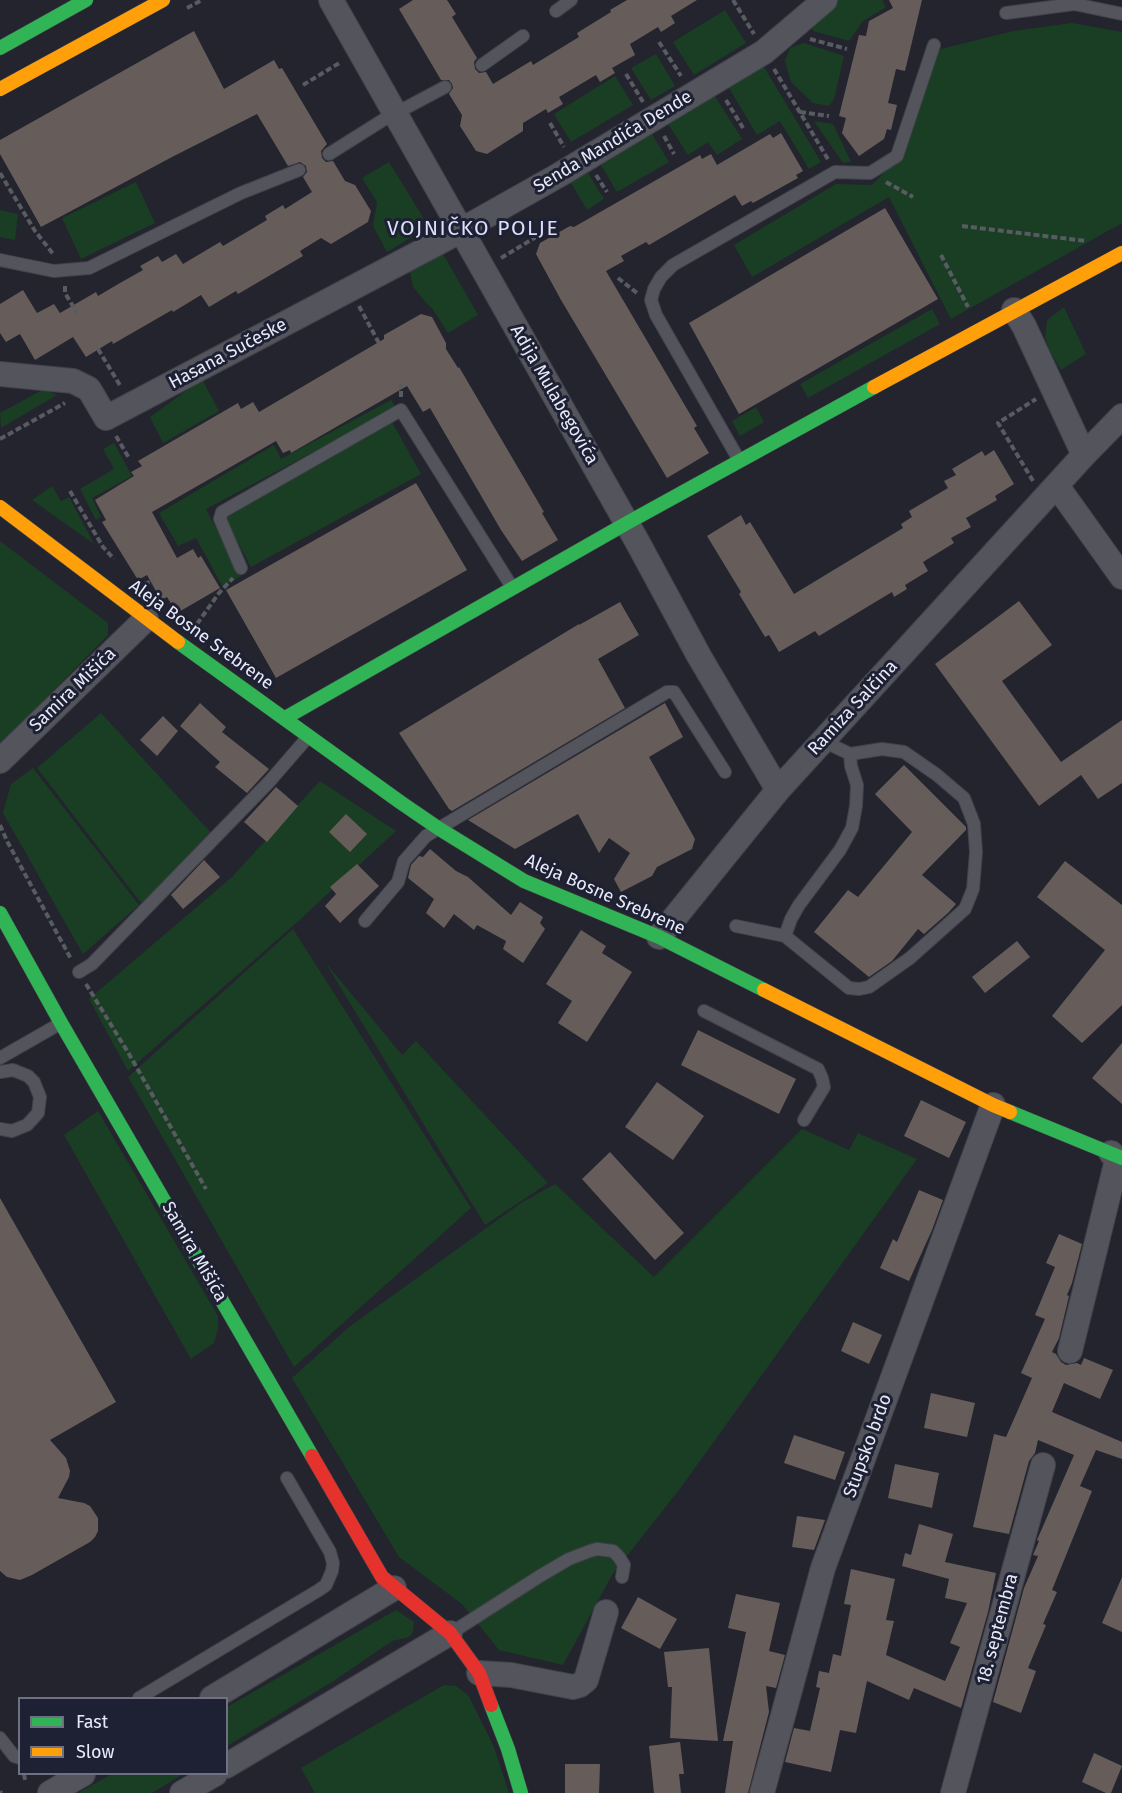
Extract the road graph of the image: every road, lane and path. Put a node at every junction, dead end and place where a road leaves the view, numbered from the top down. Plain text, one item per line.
1 (85, 0) edge
2 (163, 0) edge
3 (331, 0) edge
4 (572, 0) edge
5 (733, 0) edge
6 (825, 0) edge
7 (556, 11) dead end
8 (1006, 13) dead end
9 (1122, 14) edge
10 (786, 33) junction
11 (523, 36) dead end
12 (659, 42) dead end
13 (933, 45) dead end
14 (0, 48) edge
15 (847, 49) dead end
16 (764, 52) junction
17 (347, 59) dead end
18 (482, 65) dead end
19 (626, 74) dead end
20 (715, 81) junction
21 (303, 85) dead end
22 (445, 87) dead end
23 (0, 89) edge
24 (693, 95) junction
25 (800, 112) junction
26 (394, 113) junction
27 (829, 116) dead end
28 (653, 118) junction
29 (550, 123) dead end
30 (743, 128) dead end
31 (329, 154) dead end
32 (576, 165) junction
33 (299, 170) dead end
34 (835, 172) junction
35 (870, 172) junction
36 (0, 173) edge
37 (913, 197) dead end
38 (962, 226) dead end
39 (460, 230) junction
40 (536, 237) dead end
41 (1097, 242) dead end
42 (1122, 253) edge
43 (941, 255) dead end
44 (499, 259) dead end
45 (0, 260) edge
46 (65, 270) junction
47 (618, 278) dead end
48 (350, 289) junction
49 (651, 300) junction
50 (1014, 310) junction
51 (77, 313) dead end
52 (977, 330) junction
53 (380, 345) dead end
54 (98, 349) dead end
55 (0, 374) edge
56 (1039, 397) dead end
57 (65, 403) dead end
58 (132, 405) junction
59 (1122, 416) edge
60 (0, 439) edge
61 (1084, 455) junction
62 (740, 461) junction
63 (1047, 488) junction
64 (70, 492) dead end
65 (0, 507) edge
66 (627, 523) junction
67 (120, 566) dead end
68 (241, 568) joint
69 (1122, 576) edge
70 (513, 588) junction
71 (146, 619) junction
72 (194, 629) dead end
73 (285, 718) junction
74 (309, 736) junction
75 (823, 741) junction
76 (849, 754) junction
77 (0, 761) edge
78 (725, 771) dead end
79 (778, 790) junction
80 (0, 825) edge
81 (438, 828) junction
82 (0, 913) edge
83 (364, 921) dead end
84 (736, 926) dead end
85 (785, 936) junction
86 (659, 937) junction
87 (79, 972) junction
88 (704, 1011) dead end
89 (61, 1023) junction
90 (0, 1058) edge
91 (0, 1072) edge
92 (993, 1105) junction
93 (804, 1120) dead end
94 (0, 1129) edge
95 (1116, 1155) edge
96 (206, 1189) dead end
97 (1070, 1351) dead end
98 (1043, 1465) dead end
99 (287, 1478) dead end
100 (622, 1577) dead end
101 (394, 1588) junction
102 (606, 1612) dead end
103 (450, 1633) junction
104 (479, 1673) junction
105 (141, 1697) edge
106 (214, 1697) edge
107 (0, 1738) edge
108 (18, 1757) edge
109 (228, 1765) edge
110 (24, 1775) edge
111 (80, 1775) edge
112 (212, 1775) edge
113 (25, 1780) dead end
114 (50, 1793) edge
115 (182, 1793) edge
116 (521, 1793) edge
117 (762, 1793) edge
118 (953, 1793) edge

1 - 14 street
2 - 23 street
3 - 26 street, Adija Mulabegovića
4 - 7 lane
5 - 16 path
6 - 10 street, Senda Mandića Dende
8 - 9 lane
10 - 15 path
10 - 16 street, Senda Mandića Dende
11 - 18 lane
12 - 24 path
13 - 35 lane
16 - 20 street, Senda Mandića Dende
16 - 25 path
17 - 21 path
19 - 28 path
20 - 24 street, Senda Mandića Dende
20 - 30 path
22 - 26 lane
24 - 28 street, Senda Mandića Dende
25 - 27 path
25 - 34 path
26 - 31 lane
26 - 39 street, Adija Mulabegovića
28 - 32 street, Senda Mandića Dende
29 - 32 path
32 - 39 street, Senda Mandića Dende
33 - 46 lane
34 - 35 lane
34 - 49 lane
35 - 37 path
36 - 46 path
38 - 41 path
39 - 48 street, Hasana Sučeske
39 - 66 street, Adija Mulabegovića
40 - 44 path
42 - 50 street
43 - 52 path
45 - 46 lane
46 - 51 path
47 - 49 path
48 - 53 path
48 - 58 street, Hasana Sučeske
49 - 62 lane
50 - 52 street
50 - 61 street
52 - 62 street
54 - 58 path
55 - 58 street, Hasana Sučeske
56 - 63 path
57 - 60 path
59 - 61 street, Ramiza Salčina
61 - 63 street, Ramiza Salčina
62 - 66 street
63 - 69 street
63 - 75 street, Ramiza Salčina
64 - 67 path
65 - 71 street, Aleja Bosne Srebrene
66 - 70 street
66 - 79 street, Adija Mulabegovića
68 - 70 lane
68 - 72 path
70 - 73 street
71 - 73 street, Aleja Bosne Srebrene
71 - 77 street, Samira Mišića
73 - 74 street, Aleja Bosne Srebrene
74 - 81 street, Aleja Bosne Srebrene
74 - 87 lane
75 - 76 lane
75 - 79 street, Ramiza Salčina
76 - 85 lane
76 - 85 lane
78 - 81 lane
79 - 86 street, Ramiza Salčina
80 - 87 path
81 - 83 lane
81 - 86 street, Aleja Bosne Srebrene
82 - 89 street, Samira Mišića
84 - 85 lane
86 - 92 street, Aleja Bosne Srebrene
87 - 96 path
88 - 93 lane
89 - 90 lane
89 - 101 street, Samira Mišića
91 - 94 lane
92 - 95 street, Aleja Bosne Srebrene
92 - 117 street, Stupsko brdo
95 - 97 street
98 - 118 street, 18. septembra
99 - 105 lane
100 - 103 lane
101 - 103 street, Samira Mišića
101 - 106 street
102 - 104 street
103 - 104 street, Samira Mišića
103 - 109 street
104 - 116 street, Samira Mišića
107 - 108 lane
110 - 113 path
111 - 114 street
112 - 115 street

